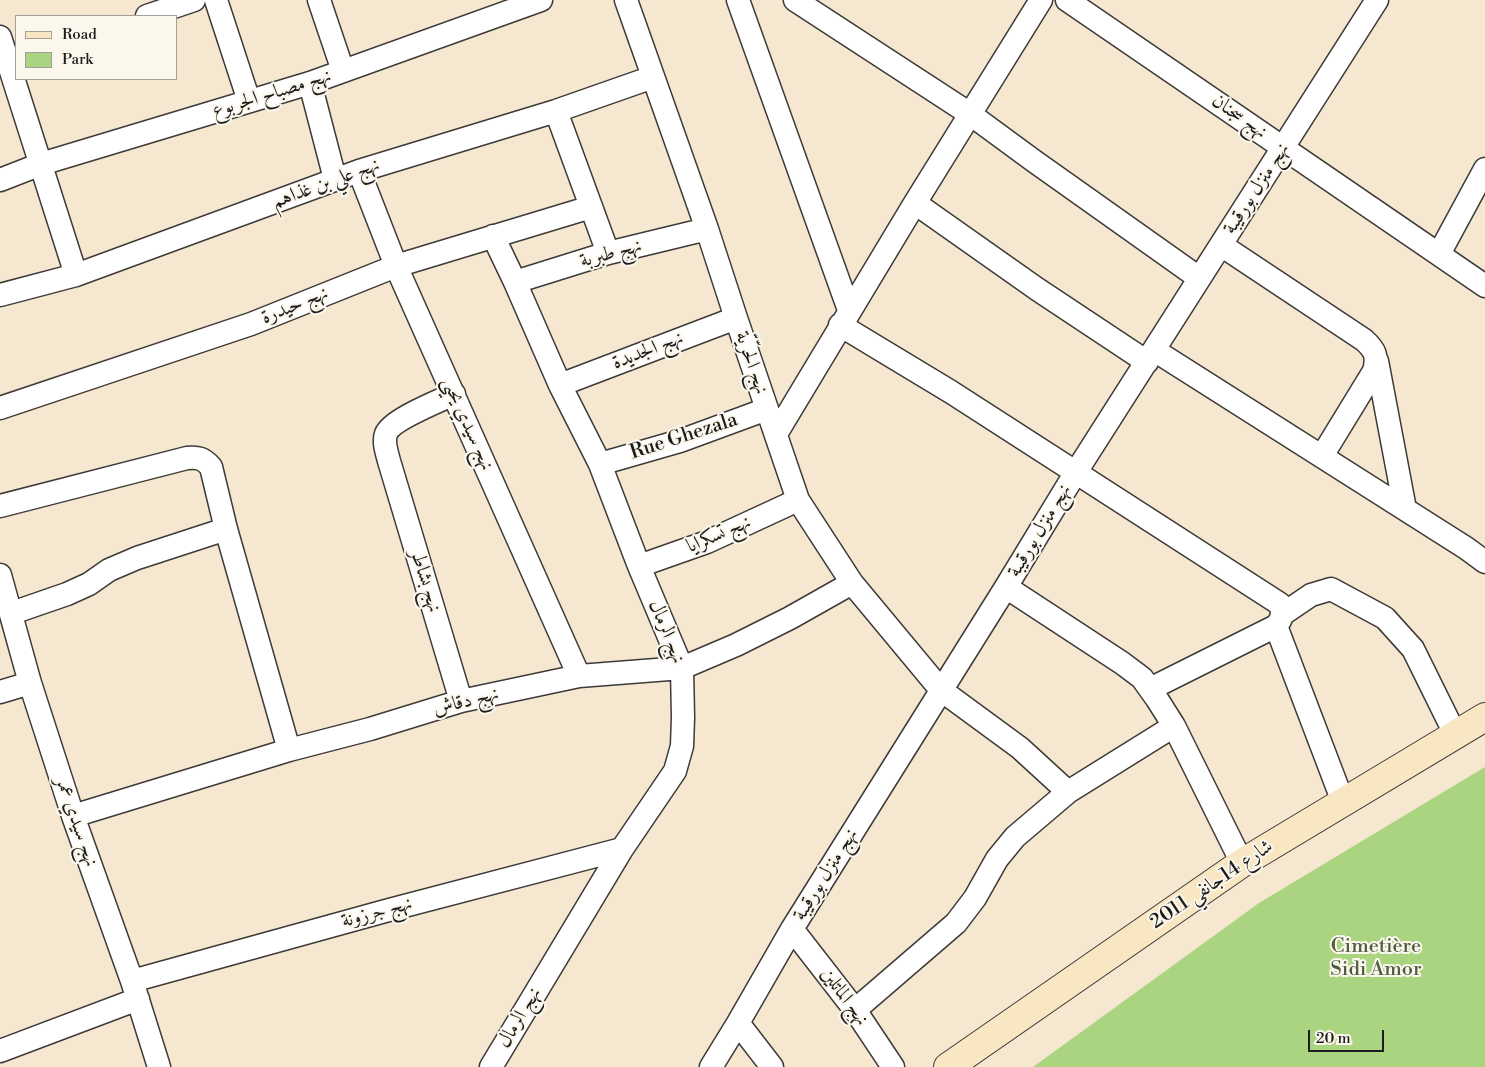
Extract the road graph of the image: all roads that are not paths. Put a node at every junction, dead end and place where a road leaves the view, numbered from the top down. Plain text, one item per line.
1 (194, 0) edge
2 (216, 0) edge
3 (319, 0) edge
4 (541, 0) edge
5 (626, 0) edge
6 (738, 0) edge
7 (795, 0) edge
8 (1041, 0) edge
9 (1067, 0) edge
10 (1377, 0) edge
11 (150, 15) edge
12 (0, 37) edge
13 (342, 71) junction
14 (10, 73) edge
15 (653, 76) junction
16 (310, 83) junction
17 (249, 101) junction
18 (556, 110) junction
19 (970, 114) junction
20 (1284, 148) junction
21 (41, 164) junction
22 (1485, 169) edge
23 (359, 171) junction
24 (336, 179) junction
25 (0, 180) edge
26 (914, 203) junction
27 (590, 207) junction
28 (707, 229) junction
29 (493, 236) junction
30 (1221, 245) junction
31 (608, 253) junction
32 (1439, 254) junction
33 (396, 266) junction
34 (76, 275) junction
35 (1199, 278) junction
36 (515, 282) junction
37 (1484, 289) edge
38 (0, 295) edge
39 (845, 317) junction
40 (736, 318) junction
41 (1151, 356) junction
42 (1377, 361) junction
43 (560, 385) junction
44 (454, 394) junction
45 (0, 408) edge
46 (767, 409) junction
47 (776, 434) junction
48 (1322, 456) junction
49 (600, 464) junction
50 (1076, 472) junction
51 (798, 500) junction
52 (0, 506) edge
53 (1405, 509) junction
54 (226, 529) junction
55 (1485, 562) edge
56 (639, 566) junction
57 (0, 575) edge
58 (852, 583) junction
59 (1006, 588) junction
60 (12, 613) junction
61 (1280, 620) junction
62 (682, 668) junction
63 (579, 676) junction
64 (30, 683) junction
65 (1150, 689) junction
66 (941, 690) junction
67 (0, 692) edge
68 (460, 701) junction
69 (1485, 716) edge
70 (1174, 726) junction
71 (1455, 734) junction
72 (290, 750) junction
73 (1068, 792) junction
74 (1343, 802) junction
75 (73, 816) junction
76 (622, 849) junction
77 (1242, 863) junction
78 (792, 929) junction
79 (135, 990) junction
80 (855, 1010) junction
81 (738, 1023) junction
82 (0, 1051) edge
83 (159, 1067) edge
84 (491, 1067) edge
85 (711, 1067) edge
86 (772, 1067) edge
87 (893, 1067) edge
88 (948, 1067) edge

1 - 11 street
2 - 17 street
3 - 13 street
4 - 13 street, نهج مصباح الجربوع
5 - 15 street, نهج الحرّيّة
6 - 39 street
7 - 19 street
8 - 19 street
9 - 20 street, نهج سجنان
10 - 20 street, نهج منزل بورقيبة
12 - 14 street
13 - 16 street, نهج مصباح الجربوع
14 - 21 street
15 - 18 street, نهج علي بن غذاهم
15 - 28 street, نهج الحرّيّة
16 - 17 street, نهج مصباح الجربوع
16 - 24 street
17 - 21 street, نهج مصباح الجربوع
18 - 23 street, نهج علي بن غذاهم
18 - 27 street
19 - 26 street
19 - 35 street
20 - 30 street, نهج منزل بورقيبة
20 - 32 street, نهج سجنان
21 - 25 street, نهج مصباح الجربوع
21 - 34 street
22 - 32 street
23 - 24 street, نهج علي بن غذاهم
23 - 33 street, نهج سيدي يحيى
24 - 34 street, نهج علي بن غذاهم
26 - 39 street
26 - 41 street
27 - 29 street, نهج حيدرة
27 - 31 street
28 - 31 street, نهج طبربة
28 - 40 street, نهج الحرّيّة
29 - 33 street, نهج حيدرة
29 - 36 street, نهج الرمال
30 - 35 street, نهج منزل بورقيبة
30 - 42 street
31 - 36 street, نهج طبربة
32 - 37 street, نهج سجنان
33 - 44 street, نهج سيدي يحيى
33 - 45 street, نهج حيدرة
34 - 38 street, نهج علي بن غذاهم
35 - 41 street, نهج منزل بورقيبة
36 - 43 street, نهج الرمال
39 - 47 street
39 - 50 street
40 - 43 street, نهج الجديدة
40 - 46 street, نهج الحرّيّة
41 - 48 street
41 - 50 street, نهج منزل بورقيبة
42 - 48 street
42 - 53 street
43 - 49 street, نهج الرمال
44 - 63 street, نهج سيدي يحيى
44 - 68 street, نهج بشاطر
46 - 47 street, نهج الحرّيّة
46 - 49 street, Rue Ghezala
47 - 51 street, نهج الحرّيّة
48 - 53 street
49 - 56 street, نهج الرمال
50 - 59 street, نهج منزل بورقيبة
50 - 61 street
51 - 56 street, نهج تسكرايا
51 - 58 street, نهج الحرّيّة
52 - 54 street
53 - 55 street
54 - 60 street
54 - 72 street
56 - 62 street, نهج الرمال
57 - 60 street, نهج سيدي عمر
58 - 62 street, نهج دقاش
58 - 66 street, نهج الحرّيّة
59 - 65 street
59 - 66 street, نهج منزل بورقيبة
60 - 64 street, نهج سيدي عمر
61 - 65 street
61 - 71 street
61 - 74 street
62 - 63 street, نهج دقاش
62 - 76 street, نهج الرمال
63 - 68 street, نهج دقاش
64 - 67 street
64 - 75 street, نهج سيدي عمر
65 - 70 street
66 - 73 street, نهج الحرّيّة
66 - 78 street, نهج منزل بورقيبة
68 - 72 street, نهج دقاش
69 - 71 street, شارع 14جانفي 2011
70 - 73 street
70 - 77 street
71 - 74 street, شارع 14جانفي 2011
72 - 75 street, نهج دقاش
73 - 80 street
74 - 77 street, شارع 14جانفي 2011
75 - 79 street, نهج سيدي عمر
76 - 79 street, نهج جرزونة
76 - 84 street, نهج الرمال
77 - 88 street, شارع 14جانفي 2011
78 - 80 street, نهج الماتلين
78 - 81 street, نهج منزل بورقيبة
79 - 82 street, نهج جرزونة
79 - 83 street, نهج سيدي عمر
80 - 87 street, نهج الماتلين
81 - 85 street, نهج منزل بورقيبة
81 - 86 street

